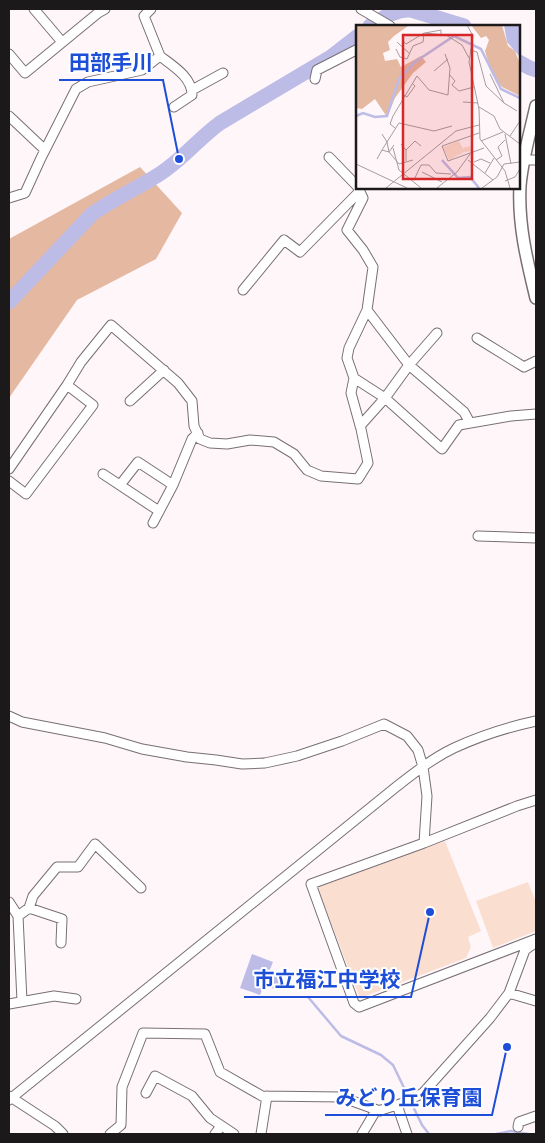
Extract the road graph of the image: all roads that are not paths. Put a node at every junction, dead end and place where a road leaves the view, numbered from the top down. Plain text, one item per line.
1 (34, 9) edge
2 (105, 9) edge
3 (150, 9) edge
4 (361, 9) edge
5 (388, 25) edge
6 (62, 42) junction
7 (356, 50) edge
8 (9, 54) edge
9 (160, 56) junction
10 (223, 73) dead end
11 (315, 79) dead end
12 (192, 90) junction
13 (174, 107) dead end
14 (535, 116) edge
15 (9, 119) edge
16 (45, 150) junction
17 (329, 157) dead end
18 (524, 160) junction
19 (536, 160) edge
20 (520, 180) edge
21 (356, 186) edge
22 (357, 189) edge
23 (358, 189) edge
24 (519, 189) edge
25 (9, 198) edge
26 (242, 290) dead end
27 (536, 298) edge
28 (367, 310) junction
29 (437, 333) dead end
30 (477, 338) dead end
31 (536, 361) edge
32 (410, 365) junction
33 (164, 370) junction
34 (354, 378) junction
35 (67, 385) junction
36 (385, 398) junction
37 (130, 401) dead end
38 (536, 414) edge
39 (470, 423) junction
40 (360, 426) junction
41 (198, 433) junction
42 (9, 470) edge
43 (102, 474) dead end
44 (9, 481) edge
45 (120, 485) junction
46 (174, 485) junction
47 (159, 511) junction
48 (153, 523) dead end
49 (478, 536) dead end
50 (536, 538) edge
51 (9, 716) edge
52 (536, 721) edge
53 (423, 767) junction
54 (536, 800) edge
55 (424, 843) junction
56 (141, 888) dead end
57 (9, 902) edge
58 (29, 908) junction
59 (18, 916) junction
60 (536, 940) edge
61 (61, 942) dead end
62 (509, 993) junction
63 (76, 998) dead end
64 (22, 1000) junction
65 (536, 1000) edge
66 (9, 1004) edge
67 (146, 1093) dead end
68 (267, 1096) junction
69 (10, 1098) edge
70 (397, 1105) junction
71 (380, 1110) junction
72 (536, 1116) edge
73 (221, 1126) junction
74 (518, 1126) dead end
75 (63, 1134) edge
76 (110, 1134) edge
77 (215, 1134) edge
78 (234, 1134) edge
79 (261, 1134) edge
80 (362, 1134) edge
81 (407, 1134) edge

1 - 6 street
2 - 6 street
3 - 9 street
4 - 5 street
6 - 8 street
7 - 11 street
9 - 12 street
9 - 16 street
10 - 12 street
12 - 13 street
14 - 18 main road
15 - 16 street
16 - 25 street
17 - 21 street
18 - 19 street
18 - 20 main road
22 - 26 street
23 - 28 street
24 - 27 main road
28 - 32 street
28 - 34 street
29 - 32 street
30 - 31 street
32 - 36 street
32 - 39 street
33 - 35 street
33 - 37 street
33 - 41 street
34 - 36 street
34 - 40 street
35 - 42 street
35 - 44 street
36 - 39 street
36 - 40 street
38 - 39 street
40 - 41 street
41 - 46 street
43 - 45 street
45 - 46 street
45 - 47 street
46 - 47 street
47 - 48 street
49 - 50 street
51 - 53 street
52 - 53 street
53 - 55 street
53 - 69 street
54 - 55 street
55 - 60 street
56 - 58 street
57 - 59 street
58 - 59 street
58 - 61 street
59 - 64 street
60 - 62 street
62 - 65 street
62 - 70 street
63 - 64 street
64 - 66 street
67 - 73 street
68 - 71 street
68 - 76 street
68 - 79 street
69 - 75 street
70 - 71 street
70 - 81 street
71 - 80 street
72 - 74 street
73 - 77 street
73 - 78 street

